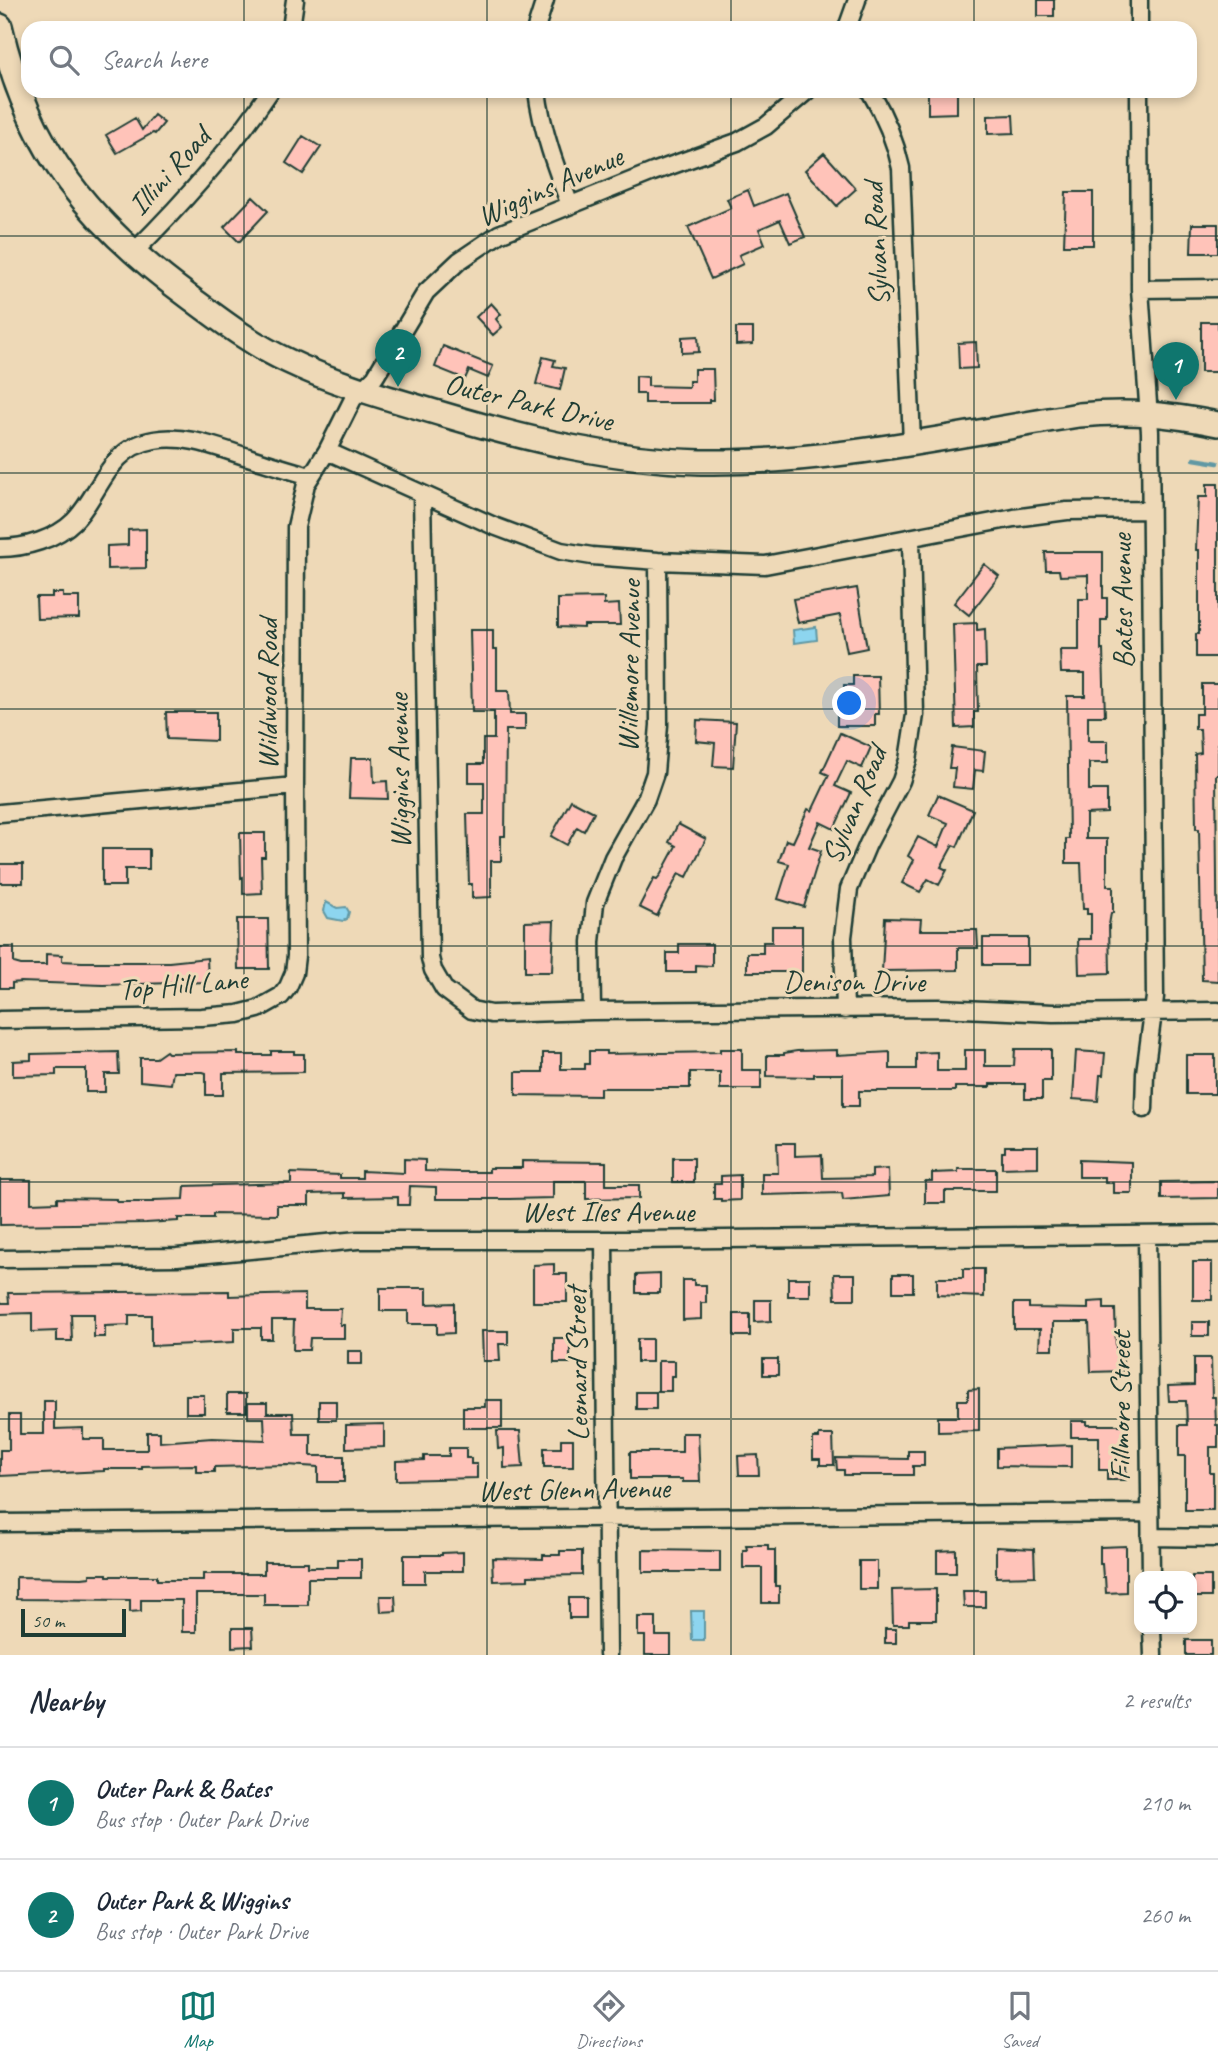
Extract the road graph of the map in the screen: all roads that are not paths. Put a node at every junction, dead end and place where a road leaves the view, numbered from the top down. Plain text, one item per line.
1 (295, 0) edge
2 (545, 0) edge
3 (857, 0) edge
4 (1139, 0) edge
5 (292, 21) edge
6 (538, 21) edge
7 (850, 21) edge
8 (1139, 21) edge
9 (0, 26) edge
10 (21, 95) edge
11 (22, 98) edge
12 (265, 98) edge
13 (538, 98) edge
14 (799, 98) edge
15 (874, 98) edge
16 (1139, 98) edge
17 (570, 205) junction
18 (133, 253) junction
19 (1218, 288) edge
20 (1140, 289) junction
21 (362, 390) junction
22 (1149, 412) junction
23 (1218, 424) edge
24 (912, 443) junction
25 (327, 451) junction
26 (310, 476) junction
27 (422, 494) junction
28 (1149, 510) junction
29 (911, 539) junction
30 (0, 548) edge
31 (658, 561) junction
32 (295, 786) junction
33 (0, 813) edge
34 (592, 1010) junction
35 (845, 1010) junction
36 (1218, 1011) edge
37 (1155, 1012) junction
38 (491, 1014) joint
39 (0, 1020) edge
40 (1144, 1109) dead end
41 (1218, 1234) edge
42 (1147, 1235) junction
43 (604, 1240) junction
44 (0, 1259) edge
45 (1149, 1513) junction
46 (606, 1517) junction
47 (0, 1523) edge
48 (1150, 1537) junction
49 (1218, 1538) edge
50 (1151, 1571) edge
51 (1152, 1634) edge
52 (608, 1655) edge
53 (1153, 1655) edge

1 - 5 street
2 - 6 street
3 - 7 street
4 - 8 street
9 - 10 street, Outer Park Drive
11 - 18 street, Outer Park Drive
12 - 18 street, Illini Road
13 - 17 street
14 - 17 street, Wiggins Avenue
15 - 24 street, Sylvan Road
16 - 20 street, Bates Avenue
17 - 21 street, Wiggins Avenue
18 - 21 street, Outer Park Drive
19 - 20 street
20 - 22 street, Bates Avenue
21 - 24 street, Outer Park Drive
21 - 25 street, Wildwood Road
22 - 23 street, Outer Park Drive
22 - 24 street, Outer Park Drive
22 - 28 street, Bates Avenue
25 - 26 street, Wildwood Road
25 - 27 street
26 - 30 street
26 - 32 street, Wildwood Road
27 - 31 street
27 - 38 street, Wiggins Avenue
28 - 29 street
28 - 37 street, Bates Avenue
29 - 31 street
29 - 35 street, Sylvan Road
31 - 34 street, Willemore Avenue
32 - 33 street, Wildwood Road
32 - 39 street, Top Hill Lane
34 - 35 street, Denison Drive
34 - 38 street, Denison Drive
35 - 37 street, Denison Drive
36 - 37 street, Denison Drive
37 - 40 street, Bates Avenue
41 - 42 street, West Iles Avenue
42 - 43 street, West Iles Avenue
42 - 45 street, Fillmore Street
43 - 44 street, West Iles Avenue
43 - 46 street, Leonard Street
45 - 46 street, West Glenn Avenue
45 - 48 street, Fillmore Street
46 - 47 street, West Glenn Avenue
46 - 52 street, Leonard Street
48 - 49 street
48 - 50 street, Fillmore Street
51 - 53 street

